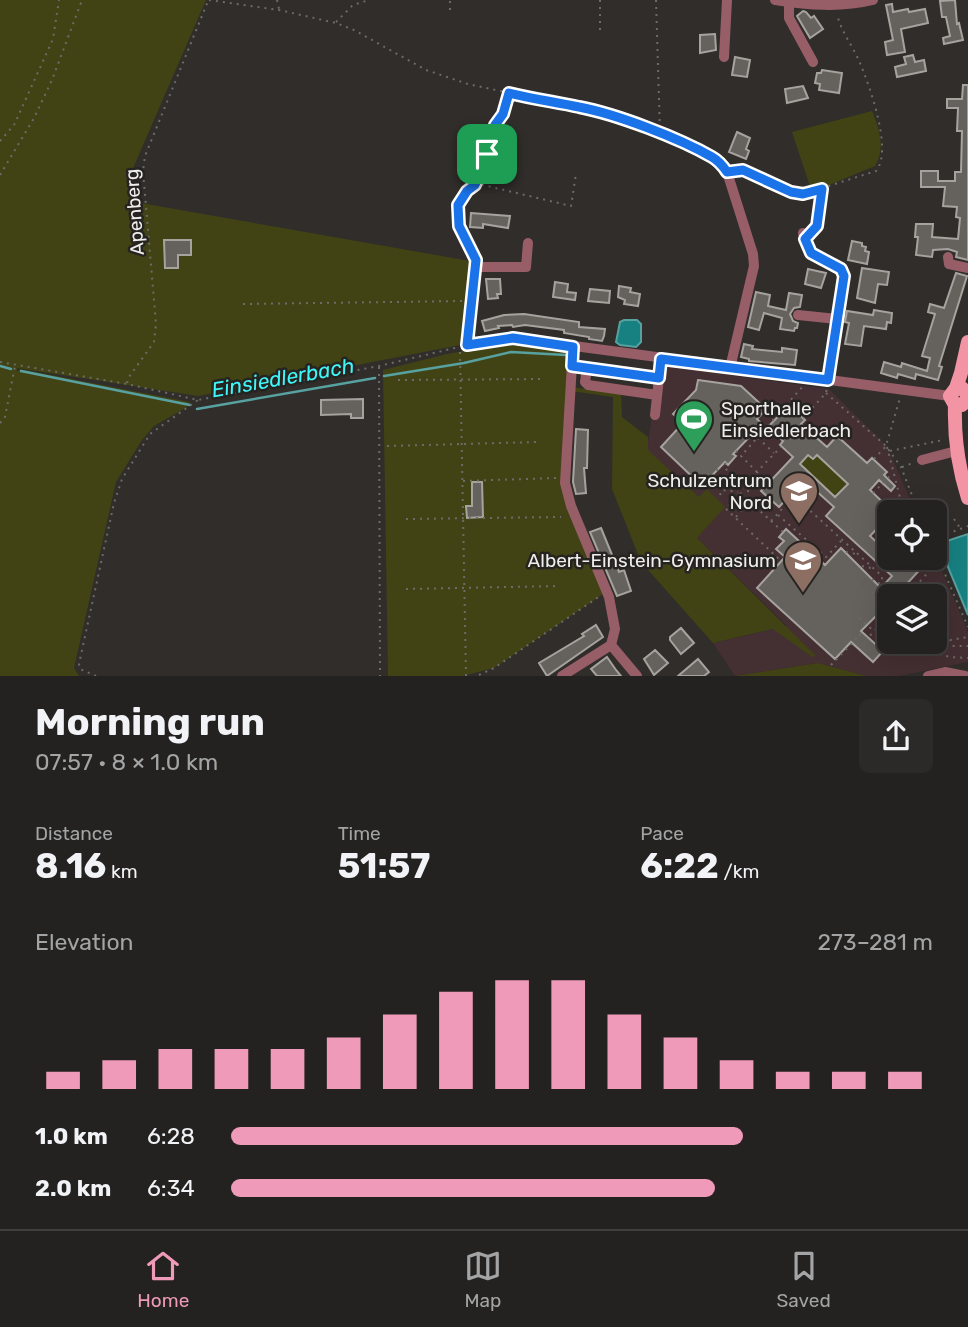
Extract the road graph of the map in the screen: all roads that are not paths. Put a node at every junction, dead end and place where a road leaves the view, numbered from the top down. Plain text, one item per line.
1 (727, 0) edge
2 (775, 0) edge
3 (873, 0) edge
4 (789, 1) edge
5 (724, 57) dead end
6 (813, 62) dead end
7 (727, 172) road end
8 (804, 236) road end
9 (528, 243) dead end
10 (948, 257) dead end
11 (968, 268) edge
12 (798, 315) dead end
13 (837, 319) junction
14 (968, 342) edge
15 (573, 347) junction
16 (661, 359) junction
17 (572, 366) junction
18 (587, 368) junction
19 (730, 368) junction
20 (659, 378) junction
21 (828, 380) junction
22 (657, 395) junction
23 (960, 397) edge
24 (655, 415) dead end
25 (951, 445) junction
26 (922, 460) road end
27 (968, 469) edge
28 (968, 498) edge
29 (611, 645) junction
30 (562, 676) edge
31 (637, 676) edge
32 (928, 676) edge
33 (965, 676) edge

1 - 5 street
2 - 4 street
3 - 4 street
4 - 6 street
7 - 19 street
8 - 13 street
9 - 15 street
10 - 11 street
12 - 13 street
13 - 21 street
14 - 23 main road
15 - 16 street
15 - 17 street
16 - 19 street
16 - 20 street
17 - 18 street
17 - 29 street
18 - 20 street
18 - 22 street
19 - 21 street
20 - 22 street
21 - 23 street
22 - 24 street
23 - 25 main road
23 - 27 main road
25 - 26 street
25 - 28 main road
29 - 30 street
29 - 31 street
32 - 33 street

